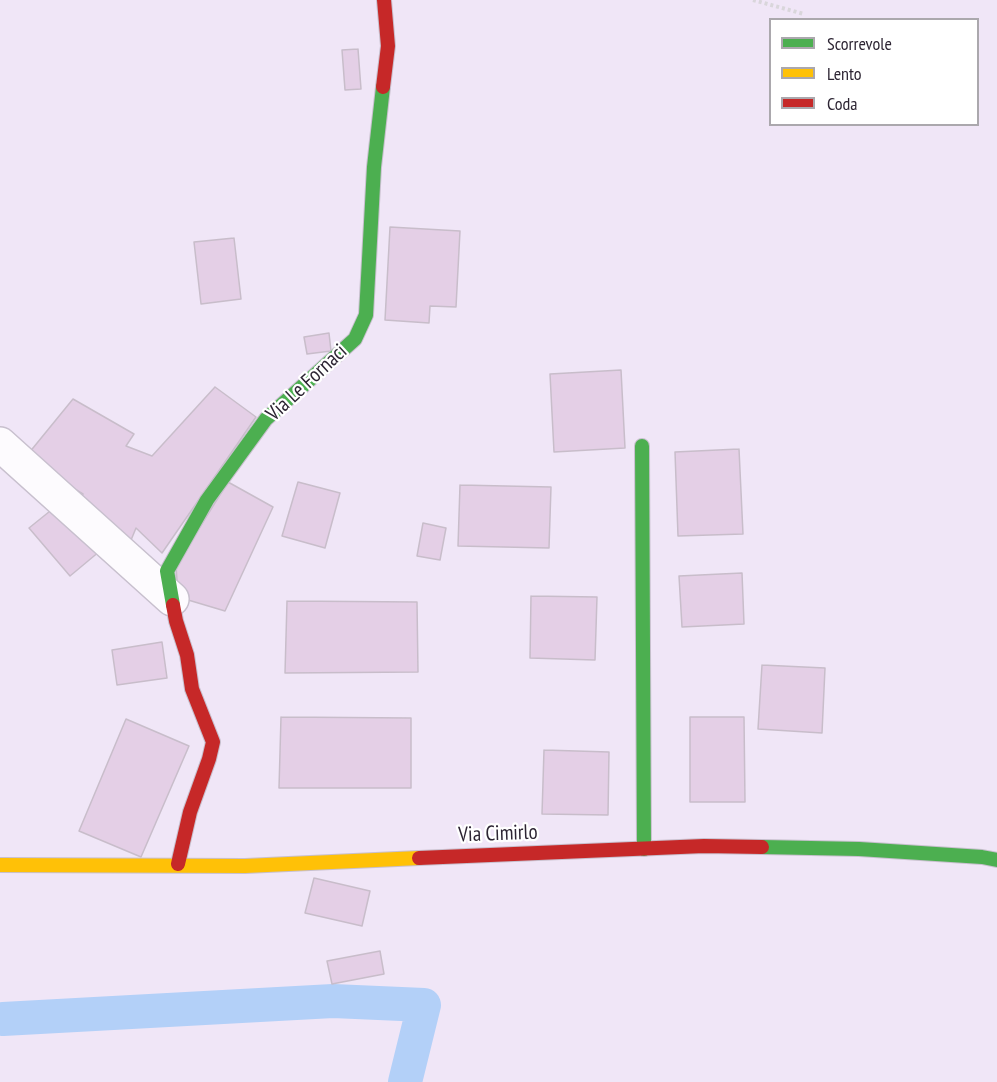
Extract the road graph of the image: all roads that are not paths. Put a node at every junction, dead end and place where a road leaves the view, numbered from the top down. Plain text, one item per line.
1 (384, 0) edge
2 (0, 444) edge
3 (642, 446) dead end
4 (172, 599) junction
5 (644, 849) junction
6 (997, 860) edge
7 (178, 864) junction
8 (0, 865) edge

1 - 4 street, Via Le Fornaci
2 - 4 street
3 - 5 street
4 - 7 street, Via Le Fornaci
5 - 6 street, Via Cimirlo
5 - 7 street, Via Cimirlo
7 - 8 street, Via Cimirlo

